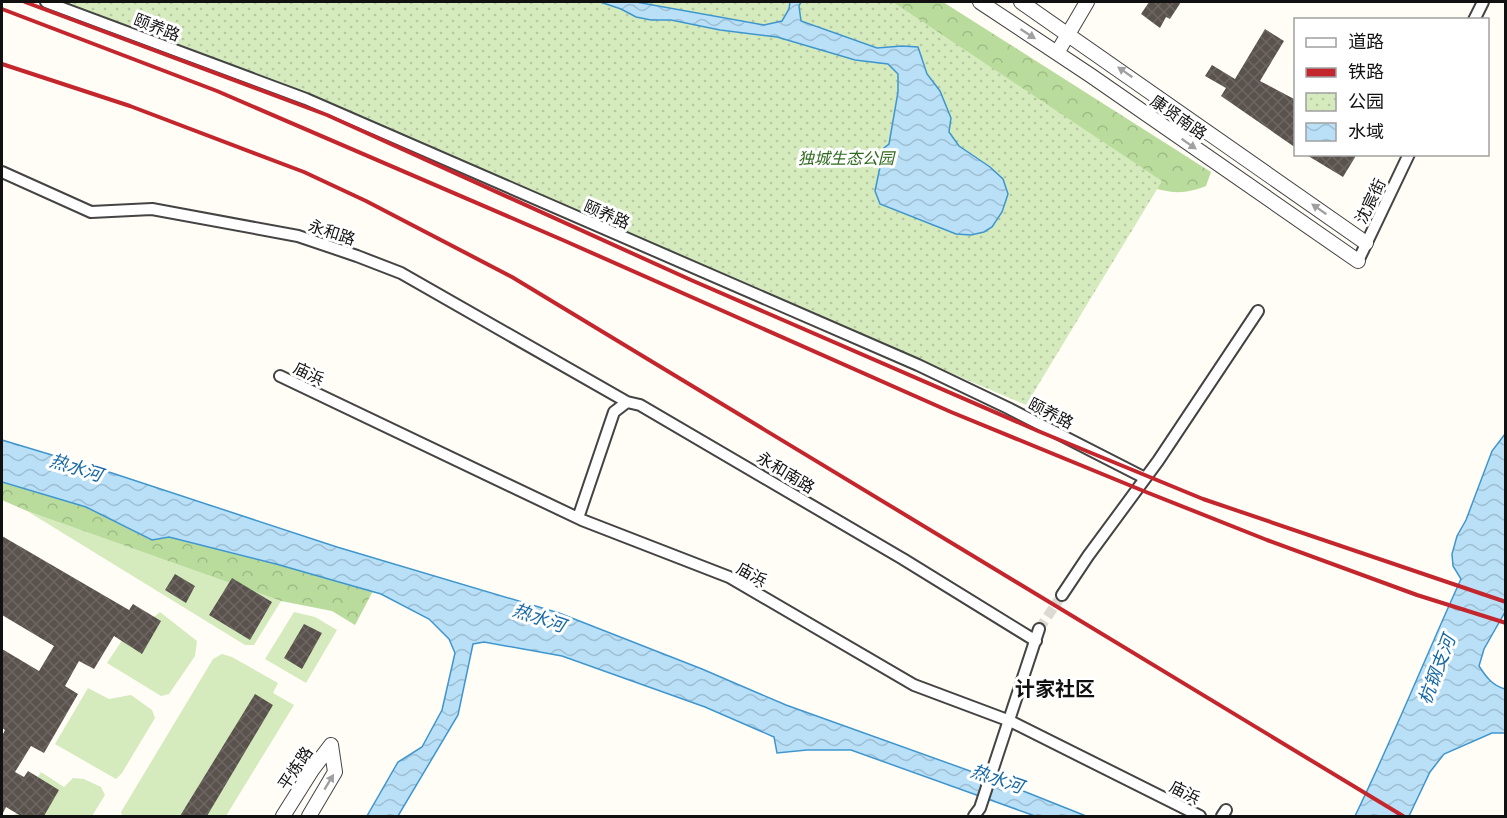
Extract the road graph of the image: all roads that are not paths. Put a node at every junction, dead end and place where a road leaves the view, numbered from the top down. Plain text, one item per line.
1 (46, 2) edge
2 (980, 2) edge
3 (1021, 2) edge
4 (1088, 2) edge
5 (1483, 2) edge
6 (1475, 18) edge
7 (1068, 34) junction
8 (1057, 53) junction
9 (1408, 156) edge
10 (2, 172) edge
11 (1366, 243) junction
12 (1358, 261) joint
13 (1258, 311) dead end
14 (280, 375) dead end
15 (627, 402) junction
16 (1145, 478) junction
17 (578, 518) junction
18 (1062, 595) tunnel mouth
19 (1039, 629) tunnel mouth
20 (1036, 641) junction
21 (1010, 721) junction
22 (977, 812) edge
23 (283, 816) edge
24 (309, 816) edge
25 (1200, 816) edge

1 - 16 street, 颐养路
2 -> 8 street, 康贤南路
3 - 7 street, 康贤南路
4 - 7 street
5 - 6 street
7 - 8 street
11 -> 7 street, 康贤南路
8 -> 12 street, 康贤南路
9 - 11 street, 沈宸街
10 - 15 street, 永和路
11 - 12 street, 沈宸街
13 - 16 street
14 - 17 street, 庙浜
15 - 17 street
15 - 20 street, 永和南路
16 - 18 street
17 - 21 street, 庙浜
19 - 20 street
20 - 21 street
21 - 22 street
21 - 25 street, 庙浜
24 -> 23 street, 平炼路

